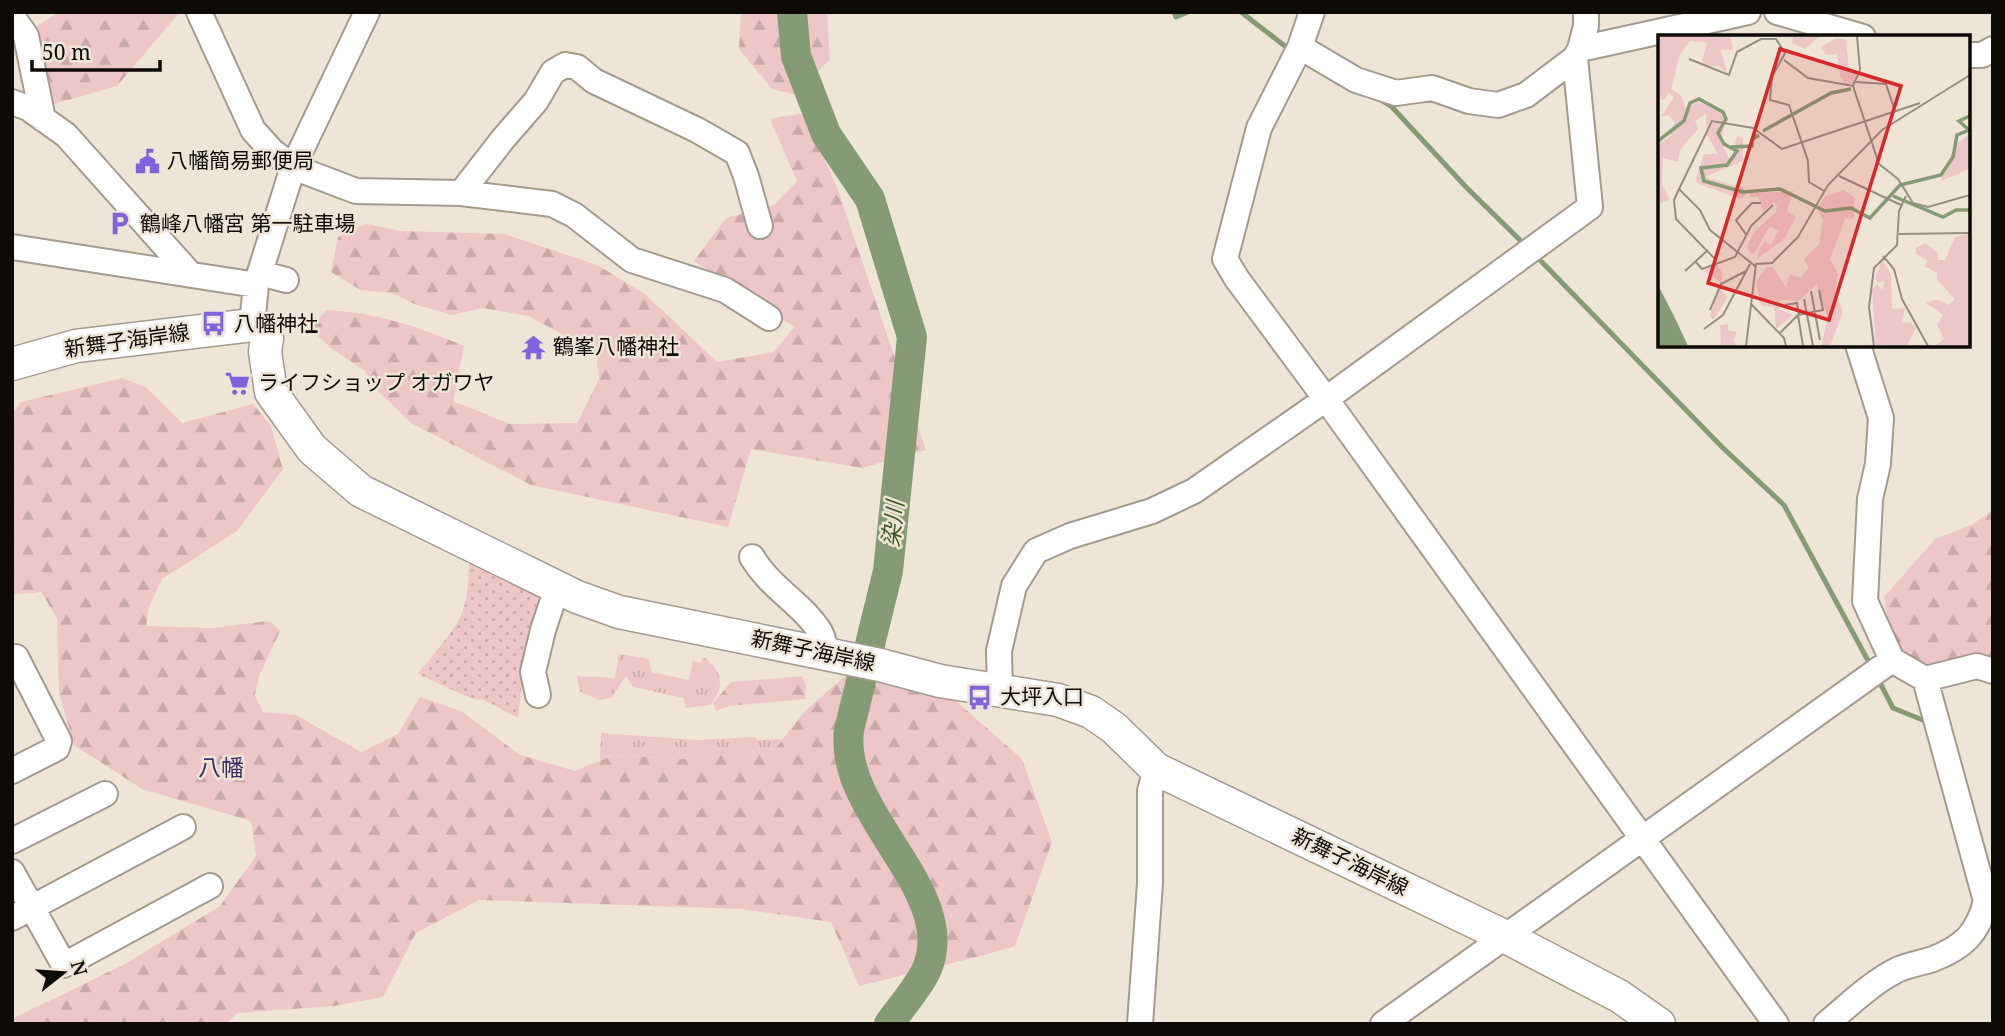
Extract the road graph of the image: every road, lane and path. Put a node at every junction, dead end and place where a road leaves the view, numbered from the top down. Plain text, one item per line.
1 (199, 12) edge
2 (367, 12) edge
3 (1312, 12) edge
4 (1586, 12) edge
5 (1748, 12) edge
6 (1777, 12) edge
7 (12, 16) edge
8 (1856, 35) edge
9 (1300, 47) junction
10 (1993, 49) edge
11 (1578, 54) junction
12 (1970, 55) edge
13 (12, 102) edge
14 (43, 119) junction
15 (293, 167) junction
16 (461, 193) junction
17 (760, 226) dead end
18 (12, 247) edge
19 (191, 275) junction
20 (258, 279) junction
21 (286, 280) dead end
22 (769, 318) dead end
23 (252, 325) junction
24 (1858, 346) edge
25 (12, 363) edge
26 (1326, 399) junction
27 (752, 557) dead end
28 (557, 587) junction
29 (836, 656) junction
30 (16, 657) dead end
31 (1892, 660) junction
32 (1993, 671) edge
33 (1925, 679) junction
34 (1000, 691) junction
35 (538, 695) dead end
36 (15, 763) edge
37 (1156, 769) junction
38 (105, 794) dead end
39 (183, 827) dead end
40 (1642, 838) junction
41 (12, 841) edge
42 (12, 872) edge
43 (210, 887) dead end
44 (22, 913) edge
45 (1506, 937) junction
46 (1140, 1024) edge
47 (1383, 1024) edge
48 (1659, 1024) edge
49 (1776, 1024) edge
50 (1826, 1024) edge

1 - 15 street
2 - 15 street
3 - 9 street
4 - 11 street
5 - 11 street
6 - 8 street
7 - 14 street
9 - 11 street
9 - 26 street
10 - 12 street
11 - 26 street
13 - 14 street
14 - 19 street
15 - 16 street
15 - 20 street
16 - 17 street
16 - 22 street
18 - 19 street
19 - 20 street
20 - 21 street
20 - 23 street
23 - 25 main road, 新舞子海岸線
23 - 28 main road, 新舞子海岸線
24 - 31 street
26 - 34 street
26 - 40 street
27 - 29 street
28 - 29 main road, 新舞子海岸線
28 - 35 street
29 - 34 main road, 新舞子海岸線
30 - 36 street
31 - 33 street
31 - 40 street
32 - 33 street
33 - 50 street
34 - 37 main road, 新舞子海岸線
37 - 45 main road, 新舞子海岸線
37 - 46 street
38 - 41 street
39 - 44 street
40 - 45 street
40 - 49 street
42 - 44 street
43 - 44 street
45 - 47 street
45 - 48 main road, 新舞子海岸線

